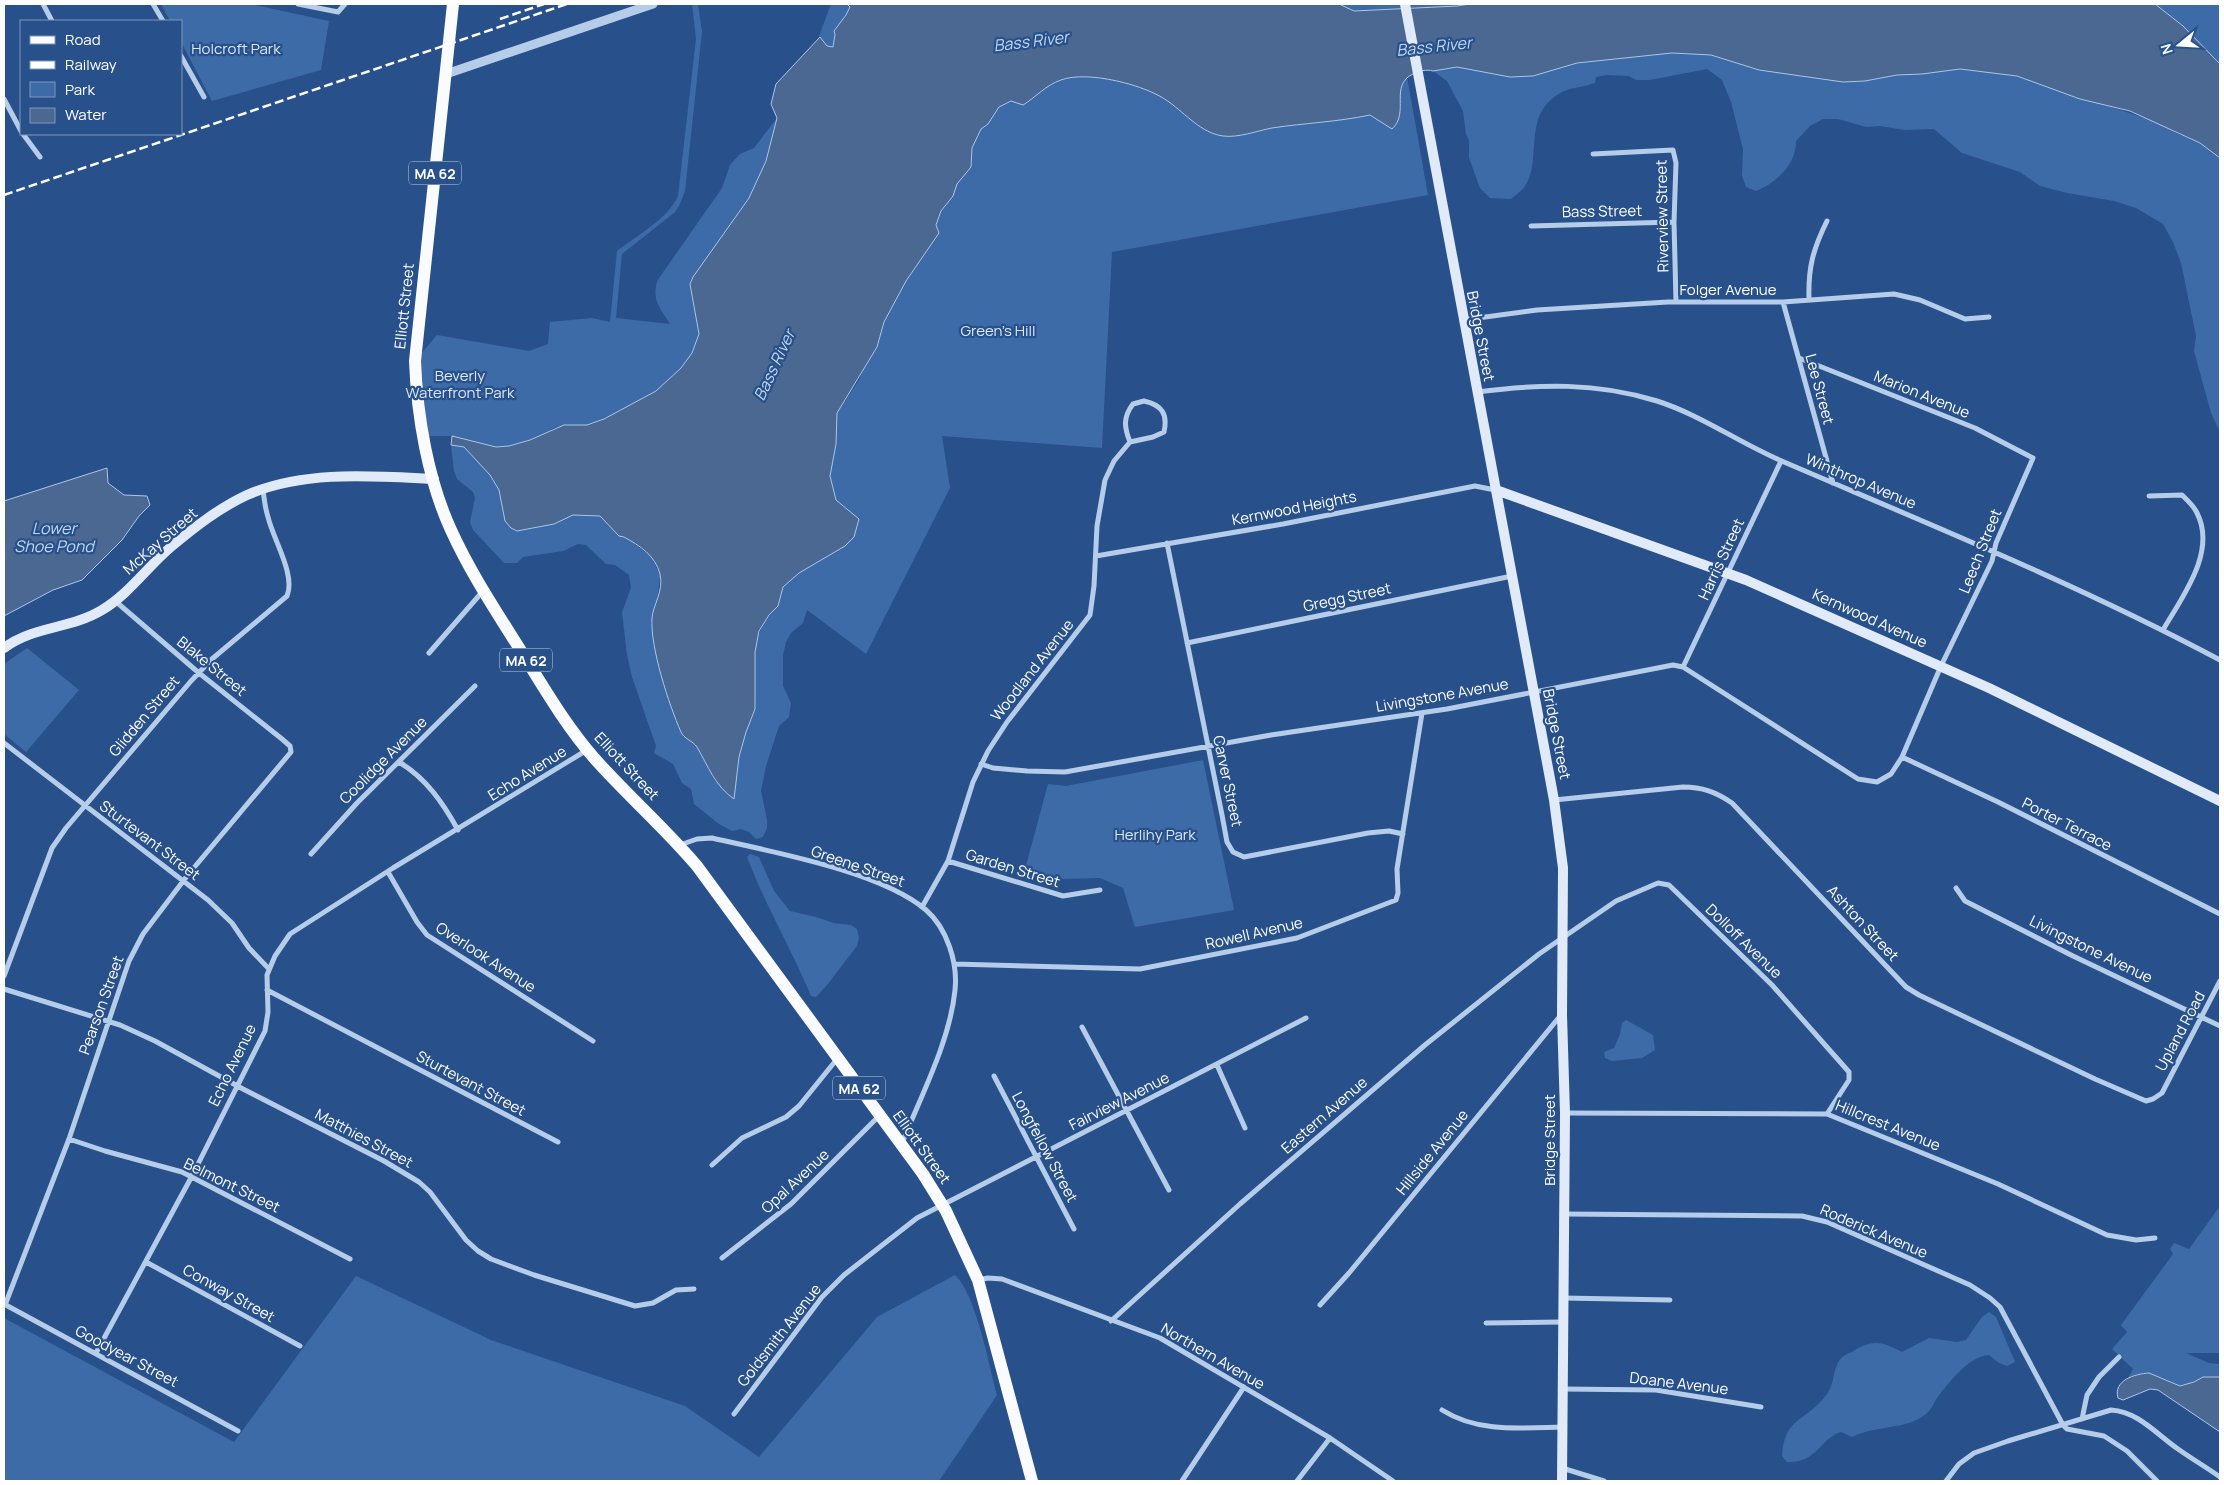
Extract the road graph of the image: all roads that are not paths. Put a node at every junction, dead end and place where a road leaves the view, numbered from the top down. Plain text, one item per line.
1 (43, 4) edge
2 (153, 4) edge
3 (298, 4) edge
4 (345, 4) edge
5 (453, 4) edge
6 (653, 4) edge
7 (1405, 4) edge
8 (51, 20) edge
9 (162, 20) edge
10 (182, 58) edge
11 (446, 74) junction
12 (204, 97) dead end
13 (4, 98) edge
14 (20, 127) edge
15 (25, 135) edge
16 (1592, 154) dead end
17 (40, 157) dead end
18 (1827, 221) dead end
19 (1674, 222) junction
20 (1531, 226) dead end
21 (1808, 299) junction
22 (1676, 302) junction
23 (1783, 302) junction
24 (1989, 317) dead end
25 (1463, 320) junction
26 (1799, 358) junction
27 (1477, 392) junction
28 (1130, 442) junction
29 (2033, 458) joint
30 (1781, 461) junction
31 (434, 479) junction
32 (1833, 483) junction
33 (263, 489) junction
34 (1496, 490) junction
35 (2149, 496) dead end
36 (1167, 543) junction
37 (1994, 551) junction
38 (1096, 556) junction
39 (1728, 574) junction
40 (1512, 576) junction
41 (483, 591) junction
42 (114, 600) junction
43 (2164, 630) junction
44 (1187, 643) junction
45 (4, 648) edge
46 (429, 653) dead end
47 (2220, 660) edge
48 (1941, 666) junction
49 (1683, 667) junction
50 (199, 673) junction
51 (475, 686) dead end
52 (1534, 691) junction
53 (1422, 713) junction
54 (4, 743) edge
55 (1208, 746) junction
56 (588, 750) junction
57 (291, 752) joint
58 (1902, 756) junction
59 (399, 762) junction
60 (981, 764) junction
61 (1554, 800) junction
62 (2220, 801) edge
63 (85, 806) junction
64 (458, 830) junction
65 (1403, 834) junction
66 (679, 845) junction
67 (311, 854) dead end
68 (948, 861) junction
69 (388, 872) junction
70 (184, 881) junction
71 (1956, 888) dead end
72 (1100, 890) dead end
73 (922, 907) junction
74 (2220, 914) edge
75 (1563, 939) junction
76 (954, 964) junction
77 (269, 969) junction
78 (4, 976) edge
79 (2220, 981) edge
80 (4, 989) edge
81 (267, 990) junction
82 (1562, 1015) junction
83 (2201, 1016) junction
84 (1306, 1018) dead end
85 (108, 1021) junction
86 (2220, 1026) edge
87 (1082, 1027) dead end
88 (593, 1041) dead end
89 (837, 1058) junction
90 (1217, 1064) junction
91 (994, 1076) dead end
92 (237, 1086) junction
93 (2162, 1093) joint
94 (1127, 1111) junction
95 (1565, 1113) junction
96 (1828, 1114) junction
97 (879, 1116) junction
98 (1245, 1128) dead end
99 (69, 1139) junction
100 (558, 1142) dead end
101 (901, 1144) junction
102 (1036, 1158) junction
103 (712, 1165) dead end
104 (192, 1176) junction
105 (1169, 1190) dead end
106 (942, 1204) junction
107 (1563, 1214) junction
108 (1074, 1229) dead end
109 (2155, 1238) dead end
110 (722, 1258) dead end
111 (350, 1259) dead end
112 (146, 1262) junction
113 (978, 1280) junction
114 (694, 1290) dead end
115 (1562, 1298) junction
116 (1670, 1300) dead end
117 (4, 1305) edge
118 (1320, 1305) dead end
119 (1111, 1321) junction
120 (1563, 1322) junction
121 (1486, 1323) dead end
122 (300, 1346) dead end
123 (96, 1353) junction
124 (2119, 1357) dead end
125 (1244, 1387) junction
126 (1563, 1389) junction
127 (1761, 1407) dead end
128 (1442, 1410) dead end
129 (734, 1414) dead end
130 (2082, 1420) junction
131 (2063, 1425) junction
132 (1562, 1427) junction
133 (238, 1431) dead end
134 (1330, 1438) junction
135 (1562, 1468) junction
136 (2220, 1477) edge
137 (1032, 1481) edge
138 (1182, 1481) edge
139 (1297, 1481) edge
140 (1393, 1481) edge
141 (1562, 1481) edge
142 (1604, 1481) edge
143 (1946, 1481) edge
144 (2157, 1481) edge

1 - 8 street
2 - 9 street
3 - 4 street
5 - 11 main road, Elliott Street / MA 62
6 - 11 street
7 - 25 main road, Bridge Street
10 - 12 street
11 - 31 main road, Elliott Street / MA 62
13 - 14 street
15 - 17 street
16 - 19 street, Riverview Street
18 - 21 street
19 - 20 street, Bass Street
19 - 22 street, Riverview Street
21 - 23 street, Folger Avenue
21 - 24 street, Folger Avenue
22 - 23 street, Folger Avenue
22 - 25 street, Folger Avenue
23 - 26 street, Lee Street
25 - 27 main road, Bridge Street
26 - 29 street, Marion Avenue
26 - 32 street, Lee Street
27 - 30 street, Winthrop Avenue
27 - 34 main road, Bridge Street
28 - 28 street
28 - 38 street, Woodland Avenue
29 - 37 street, Leech Street
30 - 32 street, Winthrop Avenue
30 - 39 street, Harris Street
31 - 33 main road, McKay Street
31 - 41 main road, Elliott Street / MA 62
32 - 37 street, Winthrop Avenue
33 - 42 main road, McKay Street
33 - 50 street, Glidden Street
34 - 36 street, Kernwood Heights
34 - 39 main road, Kernwood Avenue
34 - 40 main road, Bridge Street
35 - 43 street
36 - 38 street, Kernwood Heights
36 - 44 street, Carver Street
37 - 43 street, Winthrop Avenue
37 - 48 street, Leech Street
38 - 60 street, Woodland Avenue
39 - 48 main road, Kernwood Avenue
39 - 49 street, Harris Street
40 - 44 street, Gregg Street
40 - 52 main road, Bridge Street
41 - 46 street
41 - 56 main road, Elliott Street / MA 62
42 - 45 main road, McKay Street
42 - 50 street, Blake Street
43 - 47 street, Winthrop Avenue
44 - 55 street, Carver Street
48 - 58 street, Leech Street
48 - 62 main road, Kernwood Avenue
49 - 52 street, Livingstone Avenue
49 - 58 street, Leech Street
50 - 57 street, Blake Street
50 - 63 street, Glidden Street
51 - 59 street, Coolidge Avenue
52 - 53 street, Livingstone Avenue
52 - 61 main road, Bridge Street
53 - 55 street, Livingstone Avenue
53 - 65 street, Rowell Avenue
54 - 63 street, Sturtevant Street
55 - 60 street, Livingstone Avenue
55 - 65 street, Carver Street
56 - 64 street, Echo Avenue
56 - 66 main road, Elliott Street / MA 62
57 - 70 street, Pearson Street
58 - 74 street, Porter Terrace
59 - 64 street
59 - 67 street, Coolidge Avenue
60 - 68 street, Woodland Avenue
61 - 75 main road, Bridge Street
61 - 93 street, Ashton Street
63 - 70 street, Sturtevant Street
63 - 78 street, Glidden Street
64 - 69 street, Echo Avenue
65 - 76 street, Rowell Avenue
66 - 73 street, Greene Street
66 - 89 main road, Elliott Street / MA 62
68 - 72 street, Garden Street
68 - 73 street, Woodland Avenue
69 - 77 street, Echo Avenue
69 - 88 street, Overlook Avenue
70 - 77 street, Sturtevant Street
70 - 85 street, Pearson Street
71 - 83 street, Livingstone Avenue
73 - 76 street, Greene Street
75 - 82 main road, Bridge Street
75 - 96 street, Dolloff Avenue
75 - 119 street, Eastern Avenue
76 - 101 street, Greene Street
77 - 81 street, Echo Avenue
79 - 83 street, Upland Road
80 - 85 street, Matthies Street
81 - 92 street, Echo Avenue
81 - 100 street, Sturtevant Street
82 - 95 main road, Bridge Street
82 - 118 street, Hillside Avenue
83 - 86 street, Livingstone Avenue
83 - 93 street, Upland Road
84 - 90 street, Fairview Avenue
85 - 92 street, Matthies Street
85 - 99 street, Pearson Street
87 - 94 street
89 - 97 main road, Elliott Street / MA 62
89 - 103 street
90 - 94 street, Fairview Avenue
90 - 98 street
91 - 102 street, Longfellow Street
92 - 104 street, Echo Avenue
92 - 114 street, Matthies Street
94 - 102 street, Fairview Avenue
94 - 105 street
95 - 96 street, Hillcrest Avenue
95 - 107 main road, Bridge Street
96 - 109 street, Hillcrest Avenue
97 - 101 main road, Elliott Street / MA 62
97 - 110 street, Opal Avenue
99 - 104 street, Belmont Street
99 - 117 street, Pearson Street
101 - 106 main road, Elliott Street / MA 62
102 - 106 street, Fairview Avenue
102 - 108 street, Longfellow Street
104 - 111 street, Belmont Street
104 - 112 street, Echo Avenue
106 - 113 main road, Elliott Street / MA 62
106 - 129 street, Goldsmith Avenue
107 - 115 main road, Bridge Street
107 - 131 street, Roderick Avenue
112 - 122 street, Conway Street
112 - 123 street, Echo Avenue
113 - 119 street, Northern Avenue
113 - 137 main road, Elliott Street / MA 62
115 - 116 street
115 - 120 main road, Bridge Street
117 - 123 street, Goodyear Street
119 - 125 street, Northern Avenue
120 - 121 street
120 - 126 main road, Bridge Street
123 - 133 street, Goodyear Street
124 - 130 street
125 - 134 street, Northern Avenue
125 - 138 street
126 - 127 street, Doane Avenue
126 - 132 main road, Bridge Street
128 - 132 street
130 - 131 street
130 - 136 street
131 - 143 street
131 - 144 street
132 - 135 main road, Bridge Street
134 - 139 street
134 - 140 street, Northern Avenue
135 - 141 main road, Bridge Street
135 - 142 street

